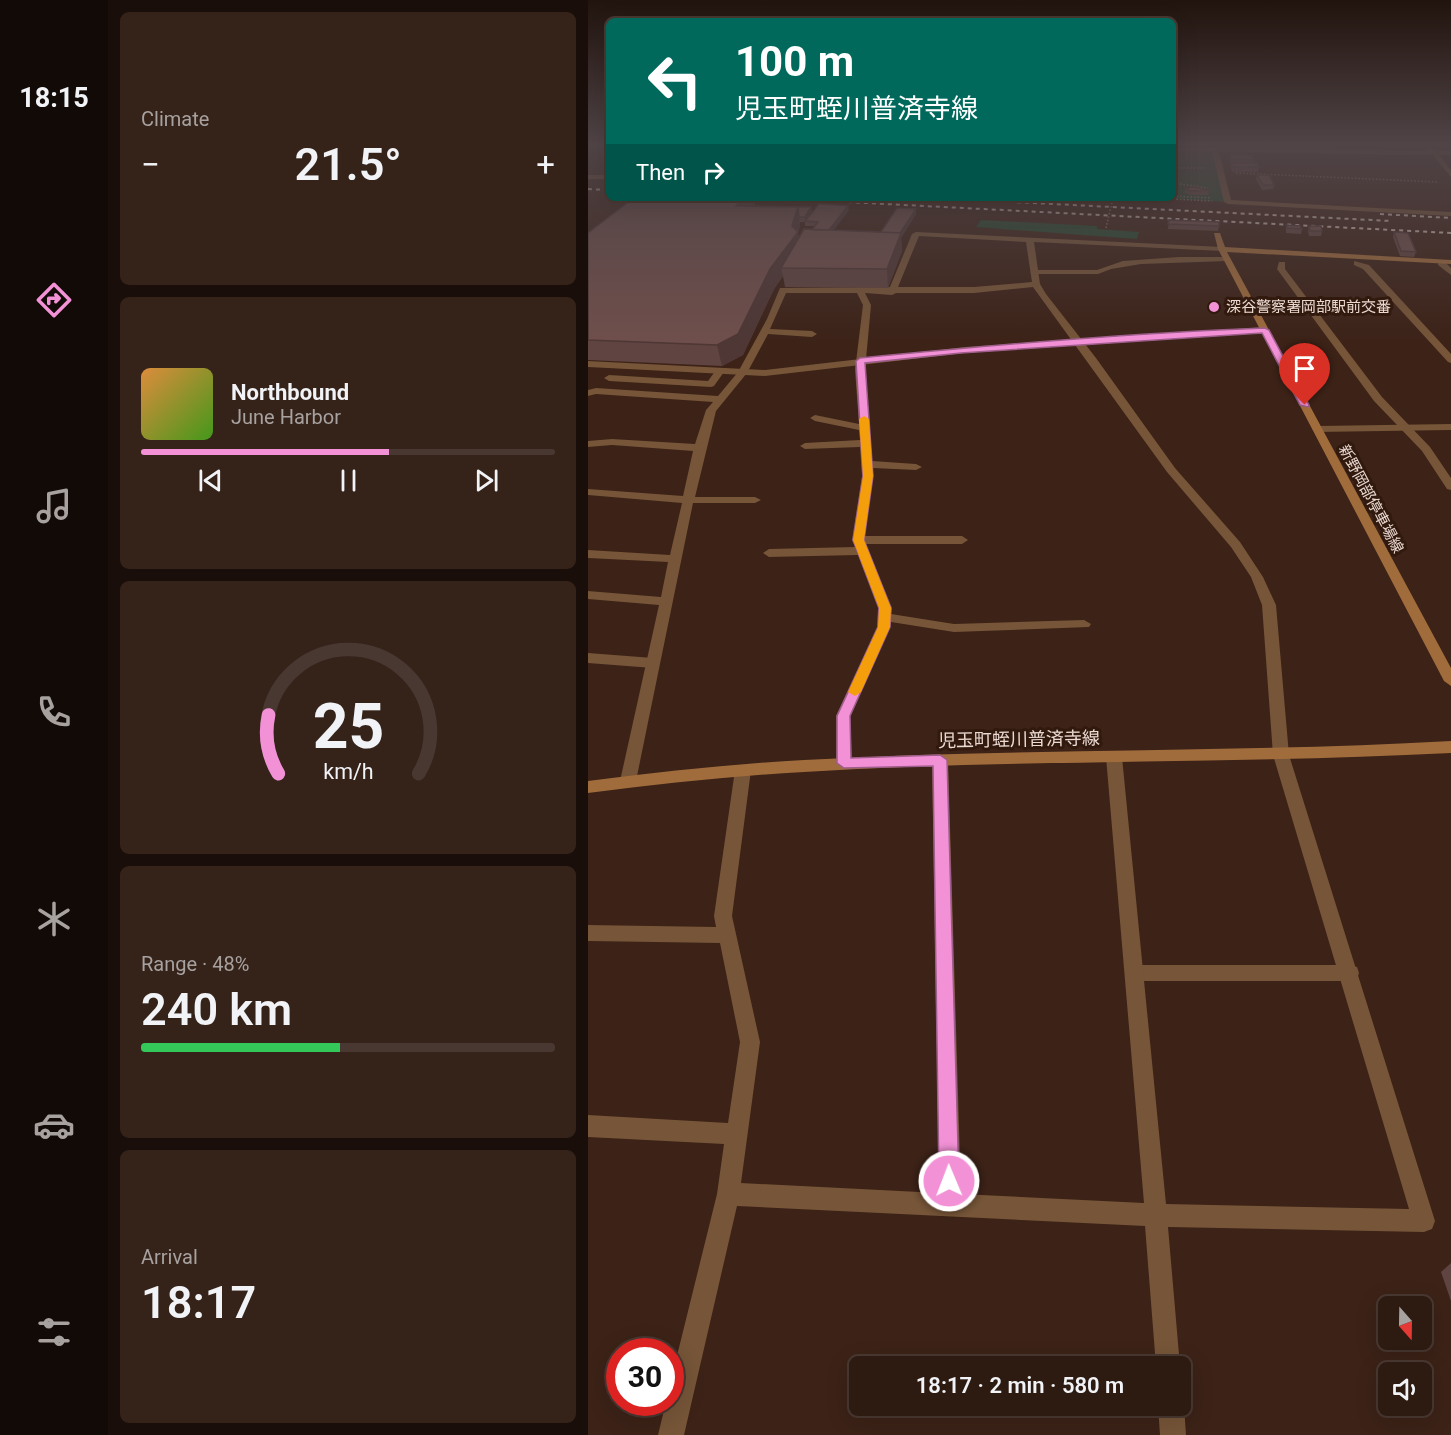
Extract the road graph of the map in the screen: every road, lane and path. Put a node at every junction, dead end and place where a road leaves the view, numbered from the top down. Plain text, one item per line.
1 (1110, 211) edge
2 (1402, 211) edge
3 (1451, 214) edge
4 (1105, 228) dead end
5 (1217, 235) edge
6 (1030, 241) junction
7 (1225, 254) junction
8 (1451, 262) edge
9 (1357, 263) dead end
10 (1441, 263) junction
11 (1281, 264) dead end
12 (1034, 272) junction
13 (1451, 273) edge
14 (1036, 284) junction
15 (860, 291) junction
16 (892, 291) junction
17 (1265, 330) junction
18 (765, 331) junction
19 (812, 334) dead end
20 (1079, 344) junction
21 (1451, 360) edge
22 (860, 361) junction
23 (588, 364) edge
24 (719, 372) junction
25 (742, 373) junction
26 (609, 378) dead end
27 (588, 393) edge
28 (720, 399) junction
29 (815, 418) dead end
30 (1451, 427) edge
31 (865, 428) junction
32 (1406, 428) junction
33 (1317, 429) junction
34 (866, 443) junction
35 (588, 444) edge
36 (805, 446) dead end
37 (699, 448) junction
38 (867, 464) junction
39 (916, 466) dead end
40 (1451, 487) edge
41 (588, 492) edge
42 (688, 500) junction
43 (755, 500) dead end
44 (962, 540) dead end
45 (860, 545) junction
46 (768, 553) dead end
47 (588, 554) edge
48 (675, 559) junction
49 (588, 595) edge
50 (666, 601) junction
51 (885, 617) junction
52 (1084, 624) dead end
53 (588, 658) edge
54 (653, 663) junction
55 (1451, 681) edge
56 (1451, 747) edge
57 (1281, 755) junction
58 (1114, 757) junction
59 (940, 760) junction
60 (844, 763) junction
61 (743, 770) junction
62 (628, 781) junction
63 (588, 787) edge
64 (588, 933) edge
65 (728, 935) junction
66 (1134, 973) junction
67 (1350, 973) junction
68 (588, 1126) edge
69 (736, 1134) junction
70 (728, 1194) junction
71 (950, 1205) junction
72 (1156, 1215) junction
73 (1167, 1356) edge
74 (1172, 1416) edge
75 (671, 1435) edge
76 (1173, 1435) edge

1 - 4 path
2 - 3 street
5 - 7 main road, 新野岡部停車場線
6 - 7 street
6 - 12 street
6 - 16 street
7 - 10 main road
7 - 12 street
7 - 17 main road, 新野岡部停車場線
8 - 10 main road
9 - 21 street
10 - 13 street
11 - 32 street
12 - 14 street
14 - 16 street
14 - 20 street
15 - 16 street
15 - 18 street
15 - 22 street
17 - 20 street
17 - 33 main road, 新野岡部停車場線
18 - 19 street
18 - 25 street
20 - 22 street
20 - 57 street
22 - 25 street
22 - 31 street
23 - 24 street
24 - 25 street
24 - 26 street
25 - 28 street
27 - 28 street
28 - 37 street
29 - 31 street
30 - 32 street
31 - 34 street
32 - 33 street
32 - 40 street
33 - 55 main road, 新野岡部停車場線
34 - 36 street
34 - 38 street
35 - 37 street
37 - 42 street
38 - 39 street
38 - 45 street
41 - 42 street
42 - 43 street
42 - 48 street
44 - 45 street
45 - 46 street
45 - 51 street
47 - 48 street
48 - 50 street
49 - 50 street
50 - 54 street
51 - 52 street
51 - 60 street
53 - 54 street
54 - 62 street
56 - 57 main road, 児玉町蛭川普済寺線
57 - 58 main road, 児玉町蛭川普済寺線
57 - 67 street
58 - 59 main road, 児玉町蛭川普済寺線
58 - 66 street
59 - 60 main road, 児玉町蛭川普済寺線
59 - 71 street
60 - 61 main road, 児玉町蛭川普済寺線
61 - 62 main road, 児玉町蛭川普済寺線
61 - 65 street
62 - 63 main road, 児玉町蛭川普済寺線
64 - 65 street
65 - 69 street
66 - 67 street
66 - 72 street
67 - 72 street
68 - 69 street
69 - 70 street
70 - 71 street
70 - 75 street
71 - 72 street
72 - 73 street
74 - 76 street

